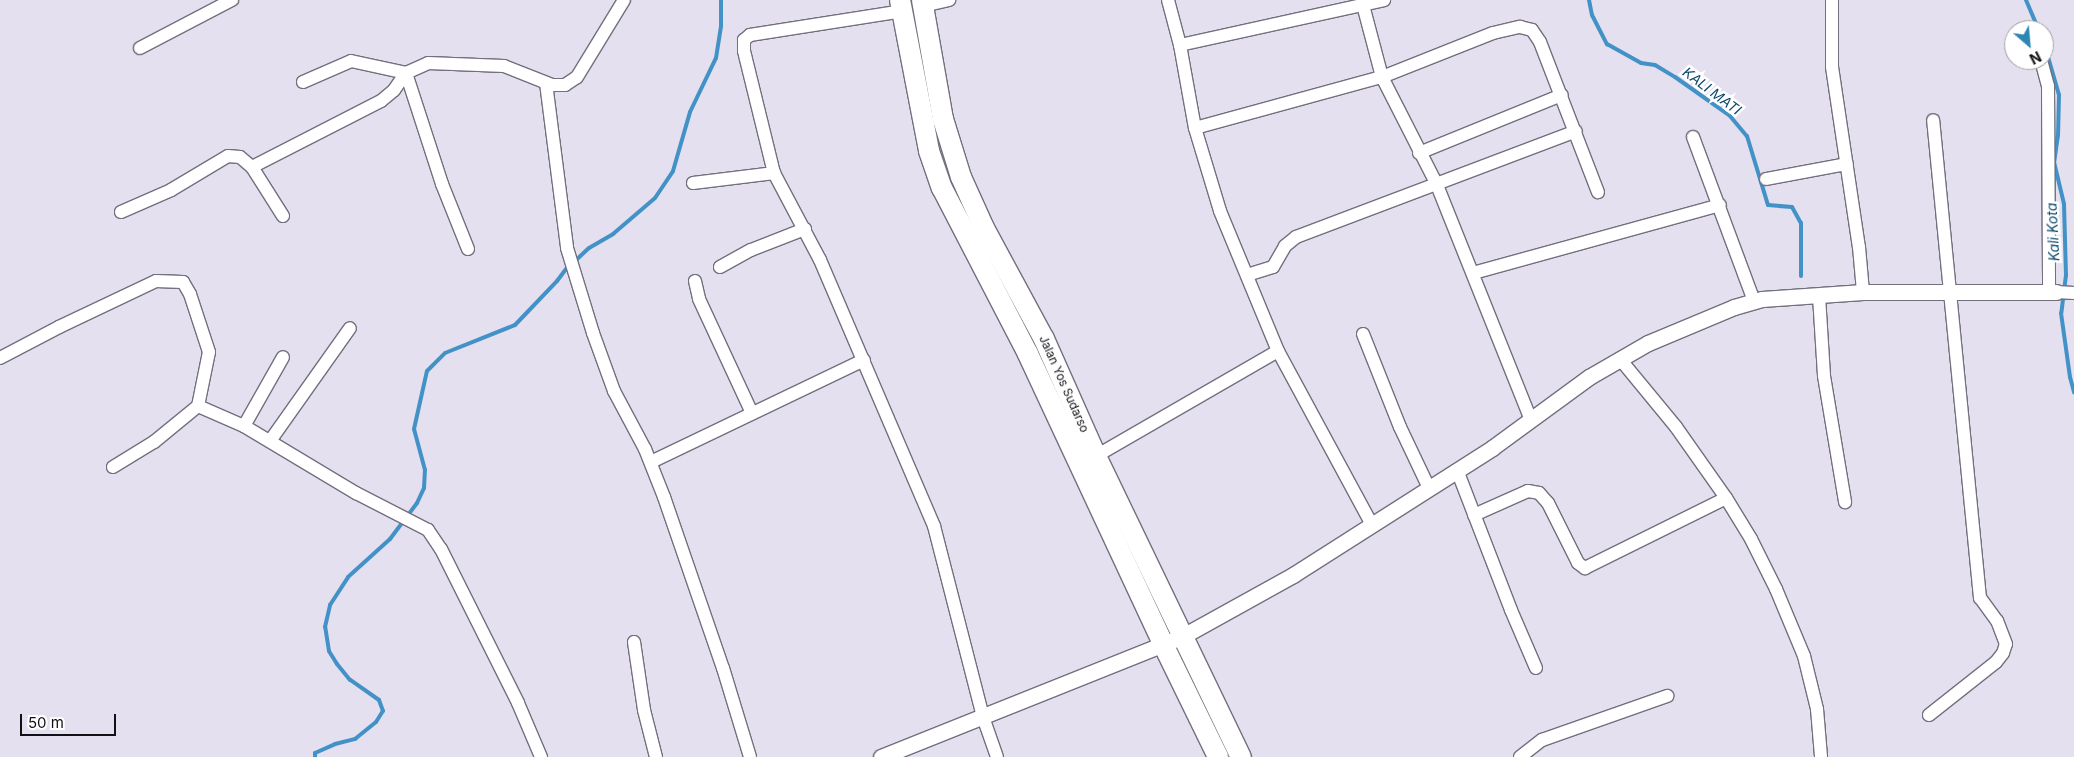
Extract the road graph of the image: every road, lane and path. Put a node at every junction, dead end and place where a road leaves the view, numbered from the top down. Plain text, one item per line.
1 (232, 0) edge
2 (624, 0) edge
3 (949, 0) edge
4 (1168, 0) edge
5 (1384, 0) edge
6 (1832, 0) edge
7 (922, 3) edge
8 (1363, 4) junction
9 (902, 6) edge
10 (1180, 45) junction
11 (140, 48) dead end
12 (2044, 70) edge
13 (406, 73) junction
14 (1382, 77) junction
15 (303, 82) dead end
16 (546, 83) junction
17 (1562, 95) junction
18 (1933, 120) dead end
19 (1195, 128) junction
20 (1576, 131) junction
21 (1693, 137) dead end
22 (1419, 152) junction
23 (1848, 164) junction
24 (252, 167) junction
25 (774, 173) junction
26 (1766, 179) dead end
27 (693, 183) dead end
28 (1437, 185) junction
29 (1598, 192) dead end
30 (1720, 205) junction
31 (121, 212) dead end
32 (283, 216) dead end
33 (805, 229) junction
34 (975, 232) junction
35 (468, 250) dead end
36 (720, 267) dead end
37 (1473, 273) junction
38 (1247, 275) junction
39 (695, 281) dead end
40 (1863, 292) junction
41 (1950, 292) junction
42 (2052, 292) junction
43 (2074, 293) edge
44 (1819, 296) junction
45 (1754, 301) junction
46 (350, 328) dead end
47 (1363, 334) dead end
48 (1278, 351) junction
49 (283, 357) dead end
50 (0, 358) edge
51 (1620, 359) junction
52 (864, 360) junction
53 (198, 406) junction
54 (752, 413) junction
55 (1530, 420) junction
56 (244, 426) junction
57 (270, 442) junction
58 (1096, 456) junction
59 (651, 462) junction
60 (113, 467) dead end
61 (1458, 470) junction
62 (1429, 488) junction
63 (1726, 498) junction
64 (1845, 502) dead end
65 (1474, 514) junction
66 (1372, 525) junction
67 (1183, 636) junction
68 (634, 642) dead end
69 (1162, 644) junction
70 (1536, 668) dead end
71 (1667, 696) dead end
72 (1929, 715) dead end
73 (983, 716) junction
74 (541, 757) edge
75 (656, 757) edge
76 (750, 757) edge
77 (881, 757) edge
78 (998, 757) edge
79 (1218, 757) edge
80 (1241, 757) edge
81 (1520, 757) edge
82 (1821, 757) edge

1 - 11 street
2 - 16 street
3 - 7 street
4 - 10 street
5 - 8 street
6 - 23 street
7 - 34 highway, Jalan Yos Sudarso
8 - 10 street
8 - 14 street
9 - 25 street
9 - 34 highway, Jalan Yos Sudarso
10 - 19 street
12 - 42 street
13 - 15 street
13 - 16 street
13 - 24 street
13 - 35 street
14 - 17 street
14 - 19 street
14 - 22 street
16 - 59 street
17 - 20 street
17 - 22 street
18 - 41 street
19 - 38 street
20 - 28 street
20 - 29 street
21 - 30 street
22 - 28 street
23 - 26 street
23 - 40 street
24 - 31 street
24 - 32 street
25 - 27 street
25 - 33 street
28 - 37 street
28 - 38 street
30 - 37 street
30 - 45 street
33 - 36 street
33 - 52 street
34 - 58 highway, Jalan Yos Sudarso
34 - 69 highway, Jalan Yos Sudarso
37 - 55 street
38 - 48 street
39 - 54 street
40 - 41 street
40 - 44 street
41 - 42 street
41 - 72 street
42 - 43 street
44 - 45 street
44 - 64 street
45 - 51 street
46 - 57 street
47 - 62 street
48 - 58 street
48 - 66 street
49 - 56 street
50 - 53 street
51 - 55 street
51 - 63 street
52 - 54 street
52 - 73 street
53 - 56 street
53 - 60 street
54 - 59 street
55 - 61 street
56 - 57 street
57 - 74 street
58 - 67 highway, Jalan Yos Sudarso
59 - 76 street
61 - 62 street
61 - 65 street
62 - 66 street
63 - 65 street
63 - 82 street
65 - 70 street
66 - 67 street
67 - 69 street
67 - 80 highway, Jalan Yos Sudarso
68 - 75 street
69 - 73 street
69 - 79 highway, Jalan Yos Sudarso
71 - 81 street
73 - 77 street
73 - 78 street

